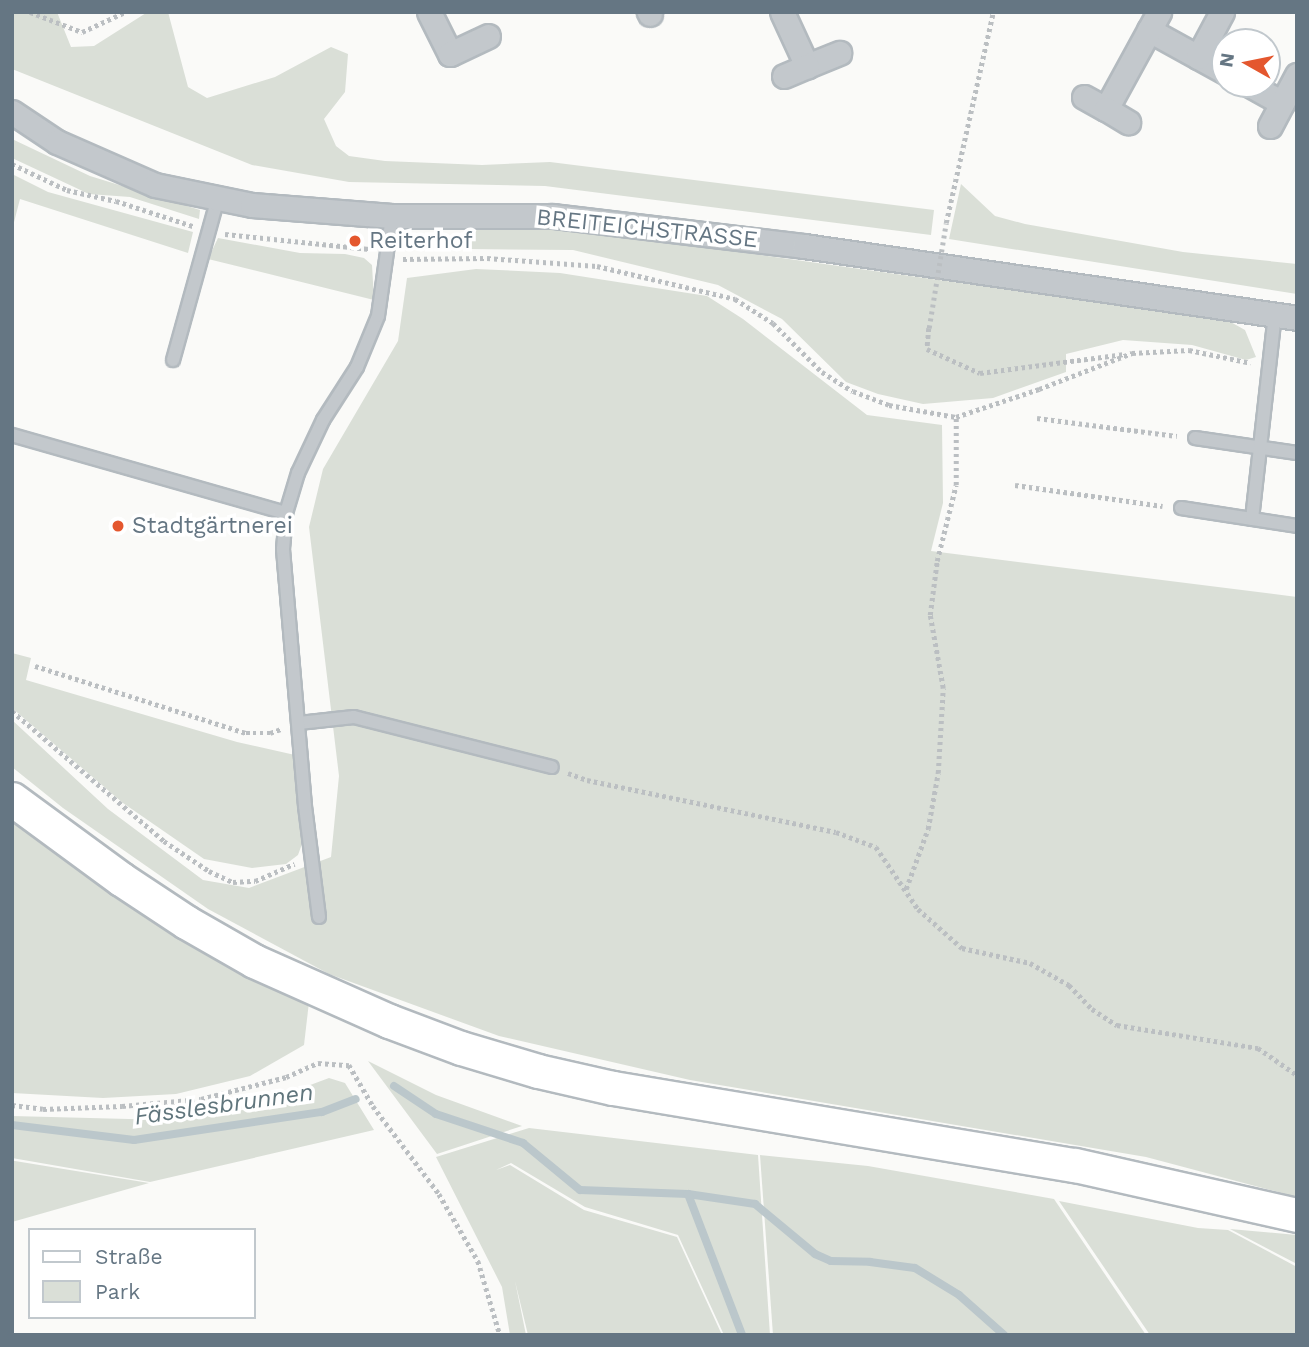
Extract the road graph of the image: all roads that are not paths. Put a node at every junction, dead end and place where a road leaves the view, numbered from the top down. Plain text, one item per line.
1 (429, 12) edge
2 (782, 12) edge
3 (1222, 12) edge
4 (1154, 21) edge
5 (488, 36) dead end
6 (839, 53) dead end
7 (1198, 57) junction
8 (1211, 64) edge
9 (807, 66) junction
10 (1297, 75) edge
11 (784, 76) dead end
12 (1084, 97) dead end
13 (1273, 98) edge
14 (1282, 103) junction
15 (1106, 109) junction
16 (12, 112) edge
17 (1128, 122) dead end
18 (1270, 126) dead end
19 (218, 198) junction
20 (392, 216) junction
21 (1286, 316) edge
22 (173, 360) dead end
23 (12, 435) edge
24 (1195, 438) road end
25 (1259, 448) junction
26 (1297, 453) edge
27 (1181, 508) road end
28 (286, 513) junction
29 (1252, 519) junction
30 (1297, 526) edge
31 (299, 723) junction
32 (552, 767) road end
33 (12, 799) edge
34 (319, 917) dead end
35 (1297, 1215) edge

1 - 5 street
2 - 9 street
3 - 7 street
4 - 7 street
4 - 15 street
6 - 9 street
7 - 8 street
9 - 11 street
10 - 14 street
12 - 15 street
13 - 14 street
14 - 18 street
15 - 17 street
16 - 19 street, BREITEICHSTRASSE
19 - 20 street, BREITEICHSTRASSE
19 - 22 lane
20 - 21 street, BREITEICHSTRASSE
20 - 28 lane
21 - 25 lane
23 - 28 lane
24 - 25 lane
25 - 26 lane
25 - 29 lane
27 - 29 lane
28 - 31 lane
29 - 30 lane
31 - 32 lane
31 - 34 lane
33 - 35 main road

